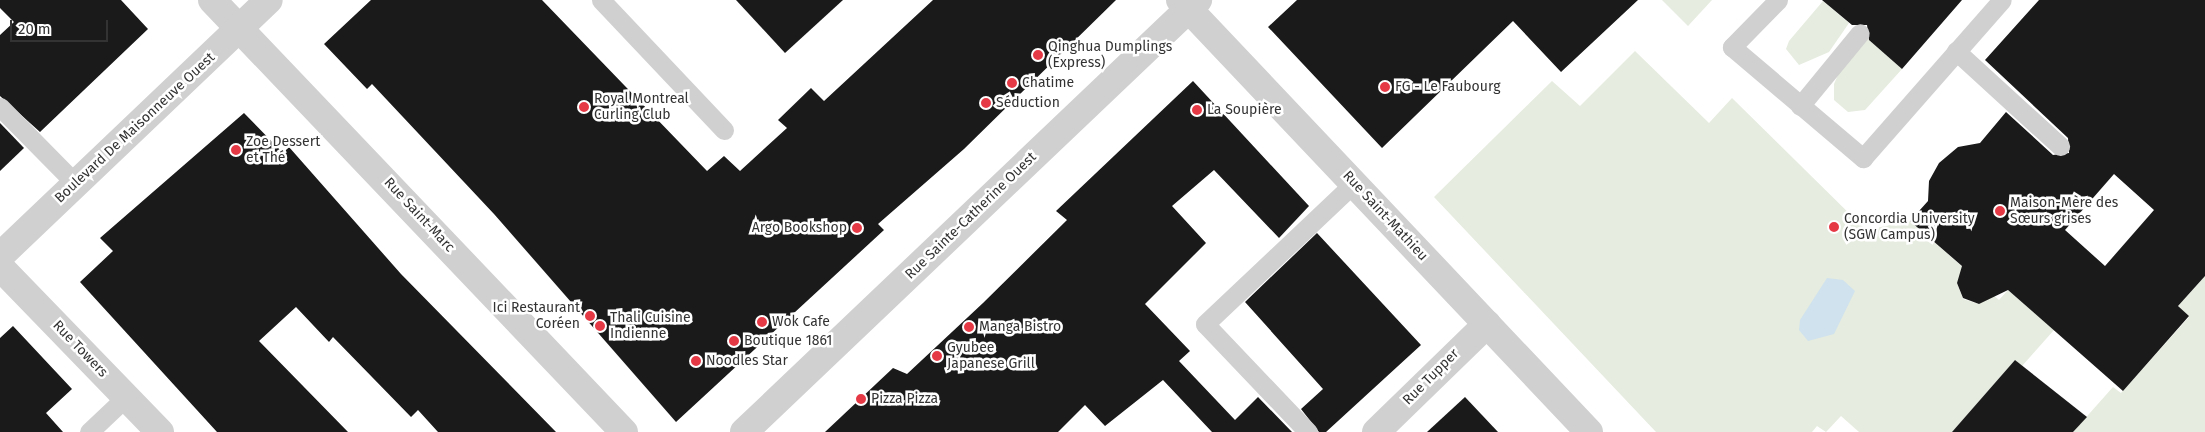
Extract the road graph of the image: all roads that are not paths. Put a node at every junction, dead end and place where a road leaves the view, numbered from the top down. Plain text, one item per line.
1 (212, 0) edge
2 (269, 0) edge
3 (601, 0) edge
4 (1778, 0) edge
5 (2002, 0) edge
6 (1189, 3) edge
7 (240, 28) junction
8 (1860, 32) dead end
9 (1956, 51) junction
10 (1800, 106) junction
11 (0, 107) edge
12 (724, 130) dead end
13 (2060, 146) dead end
14 (1354, 183) junction
15 (76, 184) junction
16 (0, 256) edge
17 (0, 266) edge
18 (1487, 324) junction
19 (126, 397) junction
20 (89, 432) edge
21 (160, 432) edge
22 (624, 432) edge
23 (744, 432) edge
24 (1308, 432) edge
25 (1376, 432) edge
26 (1588, 432) edge

1 - 7 street, Rue Saint-Marc
2 - 7 street, Boulevard De Maisonneuve Ouest
3 - 12 lane
4 - 10 lane
5 - 9 lane
6 - 14 street, Rue Saint-Mathieu
6 - 23 street, Rue Sainte-Catherine Ouest
7 - 15 street, Boulevard De Maisonneuve Ouest
7 - 22 street, Rue Saint-Marc
8 - 10 lane
9 - 10 lane
9 - 13 lane
11 - 15 lane
14 - 18 street, Rue Saint-Mathieu
14 - 24 lane
15 - 16 street, Boulevard De Maisonneuve Ouest
17 - 19 street, Rue Towers
18 - 25 street, Rue Tupper
18 - 26 street, Rue Saint-Mathieu
19 - 20 lane
19 - 21 street, Rue Towers

